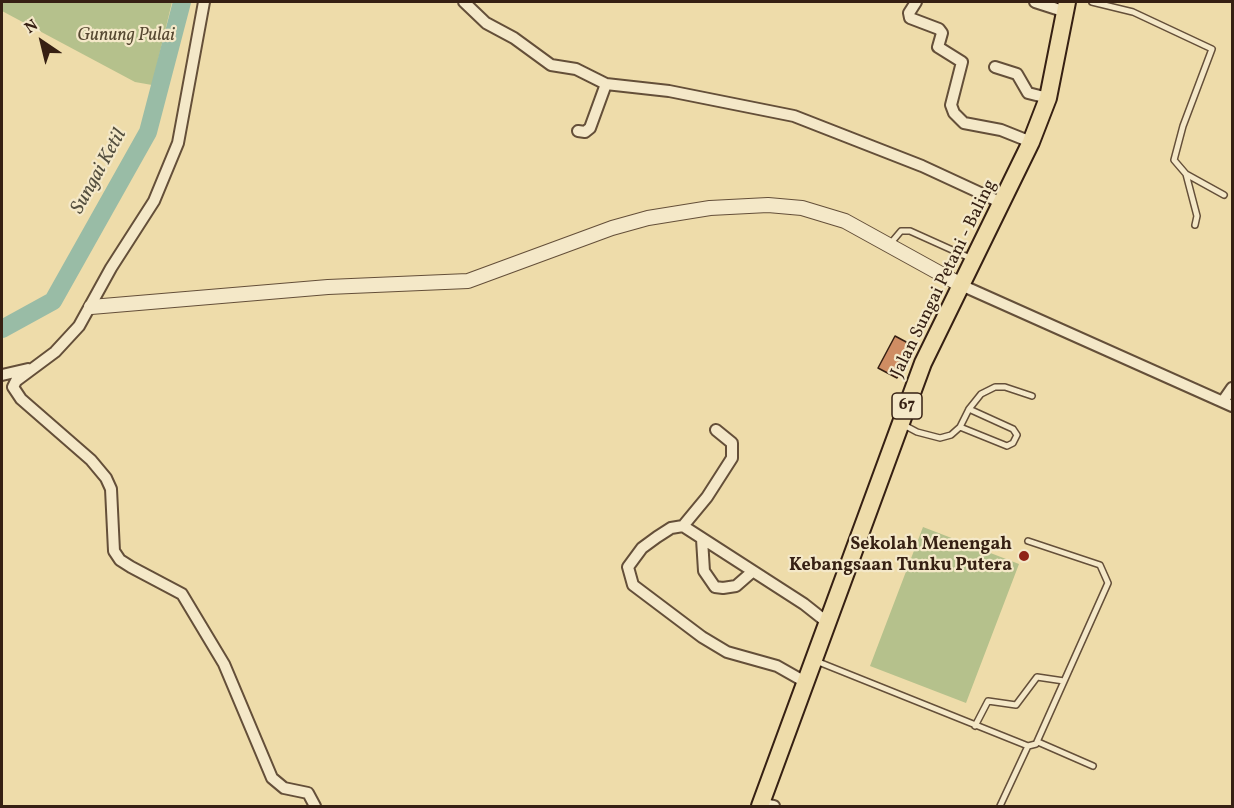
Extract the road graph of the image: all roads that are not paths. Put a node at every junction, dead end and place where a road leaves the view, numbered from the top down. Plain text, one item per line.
1 (204, 2) edge
2 (464, 2) edge
3 (916, 2) edge
4 (1035, 2) edge
5 (1092, 2) edge
6 (1066, 7) edge
7 (995, 67) dead end
8 (606, 84) junction
9 (1048, 98) junction
10 (578, 131) dead end
11 (1031, 142) junction
12 (1186, 174) junction
13 (1224, 195) dead end
14 (1002, 203) junction
15 (1195, 225) dead end
16 (889, 245) junction
17 (974, 260) junction
18 (961, 285) junction
19 (91, 307) junction
20 (32, 369) junction
21 (2, 375) edge
22 (1233, 388) edge
23 (1032, 396) dead end
24 (1228, 403) edge
25 (969, 409) junction
26 (900, 423) junction
27 (960, 428) junction
28 (716, 430) dead end
29 (683, 526) junction
30 (702, 539) junction
31 (1028, 541) dead end
32 (752, 572) junction
33 (828, 623) junction
34 (814, 661) junction
35 (1064, 681) junction
36 (807, 683) junction
37 (975, 726) junction
38 (1038, 742) junction
39 (1028, 746) junction
40 (1093, 766) dead end
41 (765, 805) edge
42 (315, 807) edge
43 (1000, 807) edge

1 - 19 street
2 - 8 street
3 - 11 street
4 - 6 street
5 - 12 lane
6 - 9 main road, Jalan Sungai Petani - Baling / 67
7 - 9 street
8 - 10 street
8 - 14 street
9 - 11 main road, Jalan Sungai Petani - Baling / 67
11 - 14 main road, Jalan Sungai Petani - Baling / 67
12 - 13 lane
12 - 15 lane
14 - 17 main road, Jalan Sungai Petani - Baling / 67
16 - 17 lane
16 - 18 street
16 - 19 street
17 - 18 main road, Jalan Sungai Petani - Baling / 67
18 - 24 street
18 - 26 main road, Jalan Sungai Petani - Baling / 67
19 - 20 street
20 - 21 street
20 - 42 street
22 - 24 street
23 - 25 lane
25 - 27 lane
25 - 27 lane
26 - 27 lane
26 - 33 main road, Jalan Sungai Petani - Baling / 67
28 - 29 street
29 - 30 street
29 - 36 street
30 - 32 street
30 - 32 street
31 - 35 lane
32 - 33 street
33 - 34 main road, Jalan Sungai Petani - Baling / 67
34 - 36 main road, Jalan Sungai Petani - Baling / 67
34 - 37 lane
35 - 37 lane
35 - 38 lane
36 - 41 main road, Jalan Sungai Petani - Baling / 67
37 - 39 lane
38 - 39 lane
38 - 40 lane
39 - 43 lane

